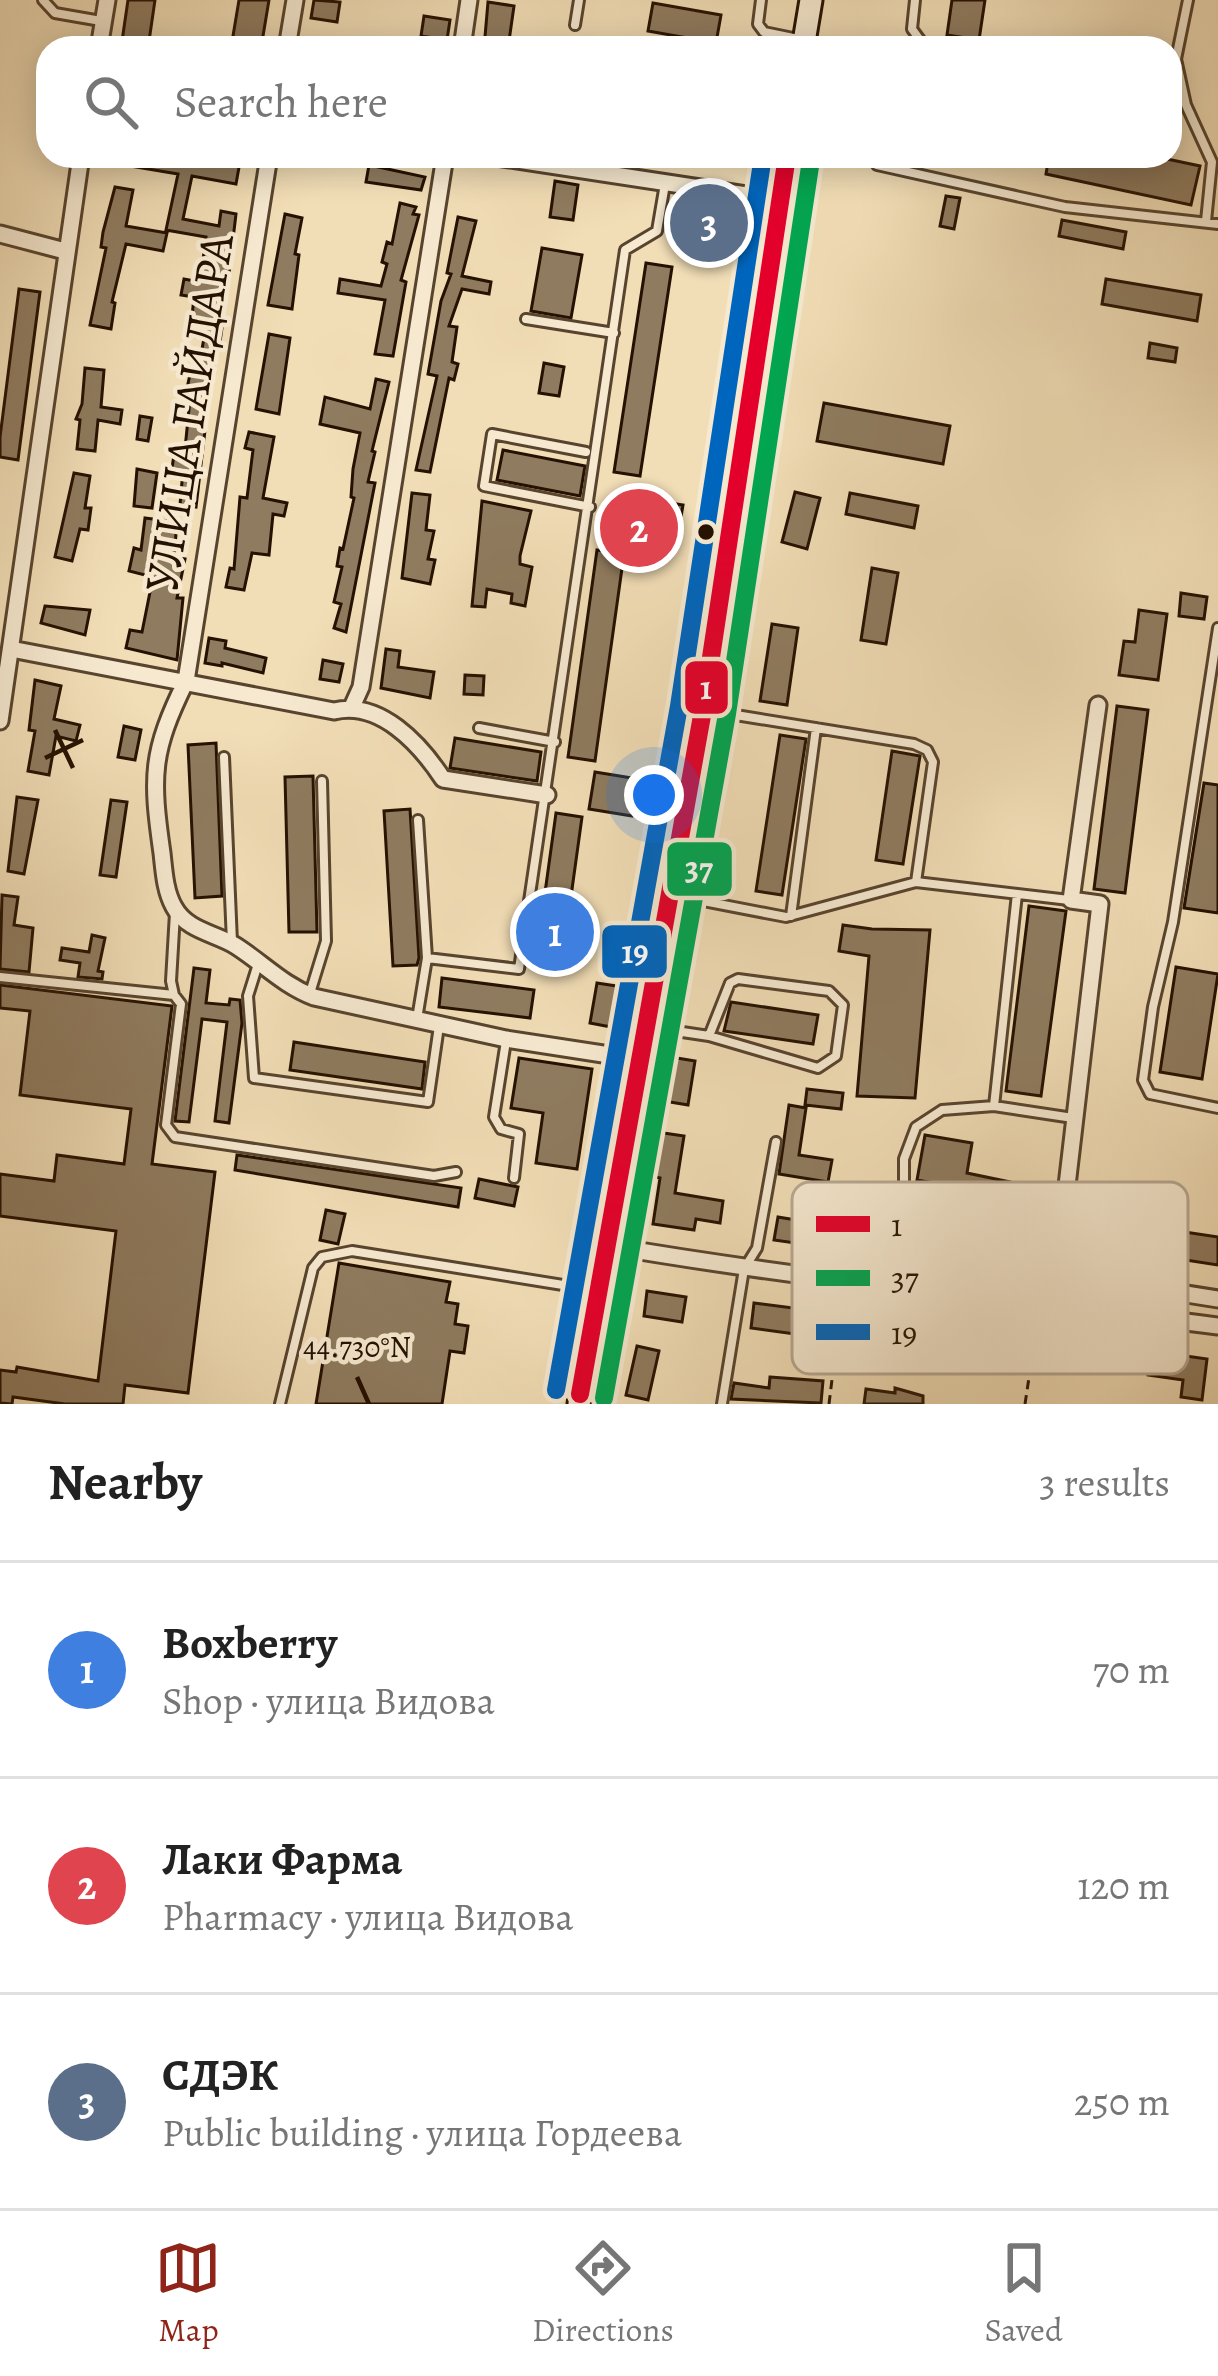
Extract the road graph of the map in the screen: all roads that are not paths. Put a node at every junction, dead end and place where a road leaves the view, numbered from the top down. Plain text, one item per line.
1 (43, 0) edge
2 (106, 0) edge
3 (295, 0) edge
4 (470, 0) edge
5 (580, 0) edge
6 (761, 0) edge
7 (811, 0) edge
8 (915, 0) edge
9 (1188, 0) edge
10 (103, 21) junction
11 (575, 25) dead end
12 (101, 36) edge
13 (288, 36) edge
14 (464, 36) edge
15 (777, 36) edge
16 (805, 36) edge
17 (917, 36) edge
18 (1181, 36) edge
19 (1182, 86) edge
20 (80, 168) edge
21 (267, 168) edge
22 (443, 168) edge
23 (568, 168) edge
24 (782, 168) edge
25 (890, 168) edge
26 (665, 183) junction
27 (770, 199) junction
28 (1206, 221) junction
29 (1218, 224) edge
30 (0, 234) edge
31 (65, 251) junction
32 (526, 319) dead end
33 (614, 333) junction
34 (586, 452) dead end
35 (590, 507) junction
36 (1218, 628) edge
37 (11, 649) junction
38 (186, 681) junction
39 (1098, 705) dead end
40 (352, 707) junction
41 (704, 710) junction
42 (0, 721) edge
43 (479, 728) dead end
44 (816, 728) junction
45 (555, 742) junction
46 (224, 757) dead end
47 (322, 781) dead end
48 (547, 795) junction
49 (418, 820) dead end
50 (916, 882) junction
51 (1017, 894) junction
52 (670, 895) junction
53 (1071, 900) junction
54 (175, 911) junction
55 (791, 916) junction
56 (232, 944) junction
57 (427, 958) junction
58 (258, 963) junction
59 (0, 977) edge
60 (174, 995) junction
61 (310, 995) junction
62 (649, 1016) junction
63 (417, 1019) junction
64 (440, 1024) junction
65 (709, 1036) junction
66 (506, 1039) junction
67 (639, 1064) junction
68 (994, 1106) junction
69 (1218, 1108) edge
70 (1075, 1119) junction
71 (776, 1142) dead end
72 (456, 1172) dead end
73 (514, 1178) dead end
74 (904, 1182) edge
75 (1065, 1182) edge
76 (604, 1245) junction
77 (744, 1269) junction
78 (792, 1273) edge
79 (598, 1291) junction
80 (1188, 1294) edge
81 (1218, 1299) edge
82 (1188, 1322) edge
83 (1218, 1326) edge
84 (579, 1401) edge
85 (280, 1404) edge
86 (722, 1404) edge

1 - 10 lane
2 - 10 street
3 - 13 street
4 - 14 street
5 - 11 lane
6 - 15 lane
7 - 16 street
8 - 17 lane
9 - 18 lane
10 - 12 street
19 - 28 lane
20 - 31 street
21 - 38 street, УЛИЦА ГАЙДАРА
22 - 40 street
23 - 26 street
24 - 27 street
25 - 28 lane
26 - 27 street
26 - 33 lane
27 - 41 street
28 - 29 lane
30 - 31 street
31 - 37 street
32 - 33 lane
33 - 35 lane
34 - 35 lane
35 - 45 lane
36 - 69 lane
37 - 38 street
37 - 42 street
38 - 40 street
38 - 54 street, УЛИЦА ГАЙДАРА
39 - 53 street
40 - 48 street
41 - 44 lane
41 - 52 street
43 - 45 lane
44 - 50 lane
44 - 55 lane
45 - 48 lane
46 - 56 lane
47 - 61 lane
48 - 57 lane
49 - 57 lane
50 - 51 lane
50 - 55 lane
51 - 53 lane
51 - 68 lane
52 - 55 lane
52 - 62 street
53 - 70 street
54 - 56 street
54 - 60 lane
56 - 58 street
57 - 63 lane
58 - 61 street
58 - 64 lane
59 - 60 lane
60 - 72 lane
61 - 63 street
62 - 65 lane
62 - 67 street
63 - 64 street
64 - 66 street
65 - 65 lane
66 - 67 street
66 - 73 lane
67 - 76 street
68 - 70 lane
68 - 74 lane
70 - 75 street
71 - 77 lane
76 - 77 street
76 - 79 street
77 - 78 street
77 - 86 lane
79 - 84 street
79 - 85 lane
80 - 81 street
82 - 83 street

